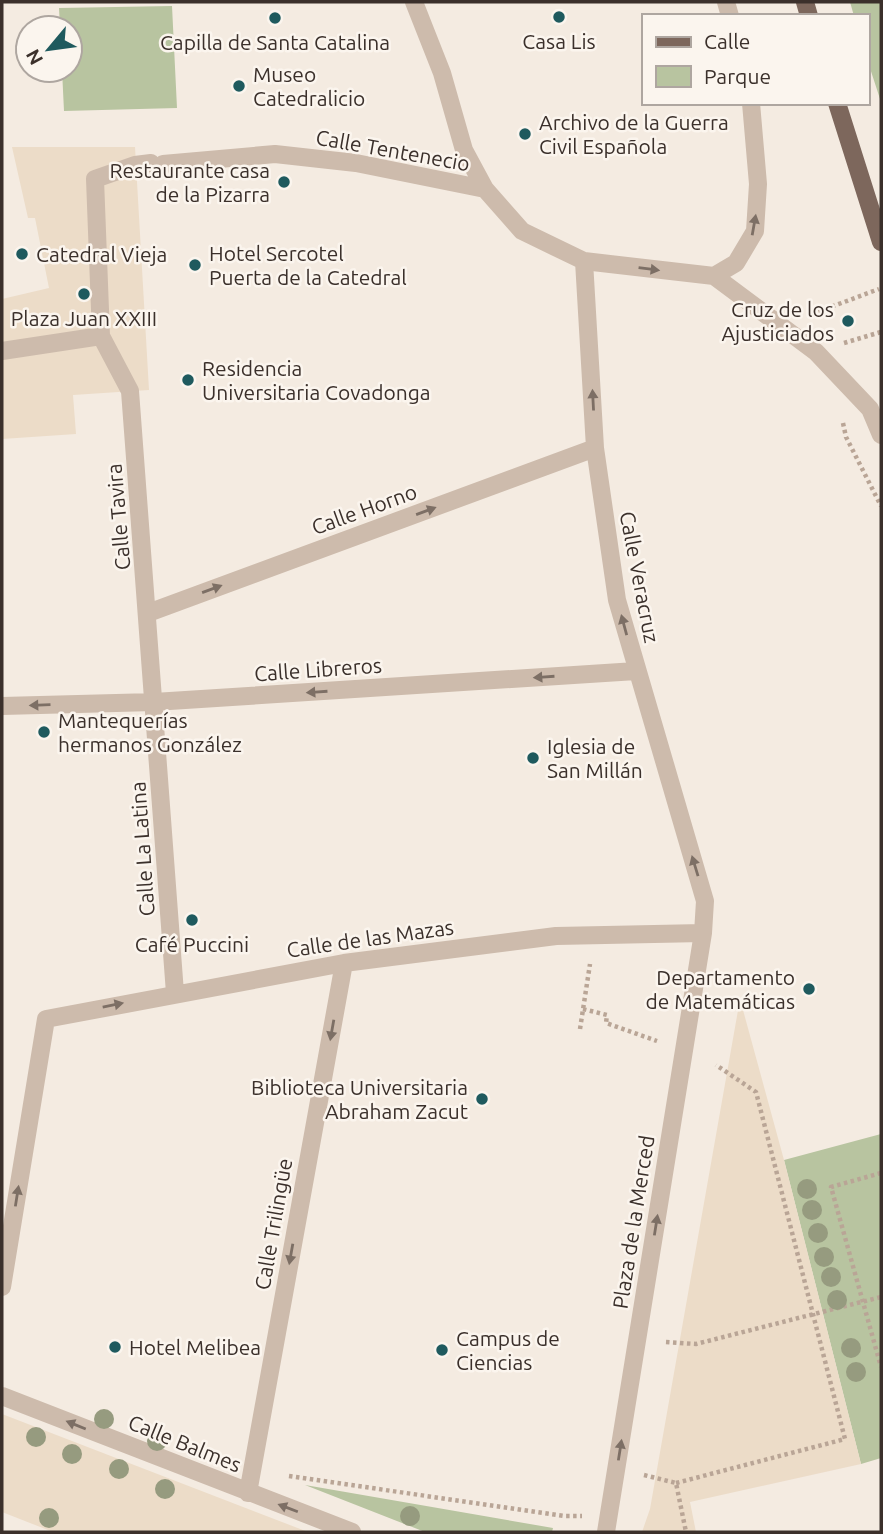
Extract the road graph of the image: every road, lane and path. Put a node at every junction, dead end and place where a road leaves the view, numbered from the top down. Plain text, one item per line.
1 (414, 2) edge
2 (751, 105) edge
3 (838, 105) edge
4 (485, 189) junction
5 (881, 242) edge
6 (584, 261) junction
7 (714, 276) junction
8 (879, 289) dead end
9 (822, 309) dead end
10 (881, 332) edge
11 (101, 336) junction
12 (835, 346) dead end
13 (2, 351) edge
14 (881, 435) edge
15 (596, 448) junction
16 (148, 613) junction
17 (636, 671) junction
18 (154, 702) junction
19 (2, 706) edge
20 (703, 933) junction
21 (594, 935) junction
22 (344, 963) junction
23 (175, 993) junction
24 (583, 1009) junction
25 (580, 1029) dead end
26 (667, 1043) dead end
27 (716, 1065) dead end
28 (881, 1173) edge
29 (2, 1287) edge
30 (881, 1297) edge
31 (862, 1301) junction
32 (813, 1314) junction
33 (666, 1342) dead end
34 (881, 1367) edge
35 (2, 1395) edge
36 (281, 1474) dead end
37 (643, 1475) dead end
38 (676, 1483) junction
39 (248, 1493) junction
40 (582, 1516) dead end
41 (608, 1525) edge
42 (352, 1532) edge
43 (686, 1532) edge

1 - 4 street
7 -> 2 street
3 - 5 main road
4 - 6 street, Calle Tentenecio
4 - 11 street, Calle Tentenecio
6 -> 7 street, Calle Tentenecio
15 -> 6 street, Calle Veracruz
7 - 14 street
8 - 9 path
10 - 12 path
11 - 13 street
11 - 16 street, Calle Tavira
16 -> 15 street, Calle Horno
17 -> 15 street, Calle Veracruz
16 - 18 street, Calle Tavira
17 -> 18 street, Calle Libreros
20 -> 17 street, Calle Veracruz
18 -> 19 street, Calle Libreros
18 - 23 street, Calle La Latina
20 - 21 street, Calle de las Mazas
41 -> 20 street, Plaza de la Merced
21 - 22 street, Calle de las Mazas
21 - 24 path
22 - 23 street, Calle de las Mazas
22 -> 39 street, Calle Trilingüe
29 -> 23 street, Calle de las Mazas
24 - 25 path
24 - 26 path
27 - 32 path
28 - 31 path
30 - 31 path
31 - 32 path
31 - 34 path
32 - 33 path
32 - 38 path
39 -> 35 street, Calle Balmes
36 - 40 path
37 - 38 path
38 - 43 path
42 -> 39 street, Calle Balmes

